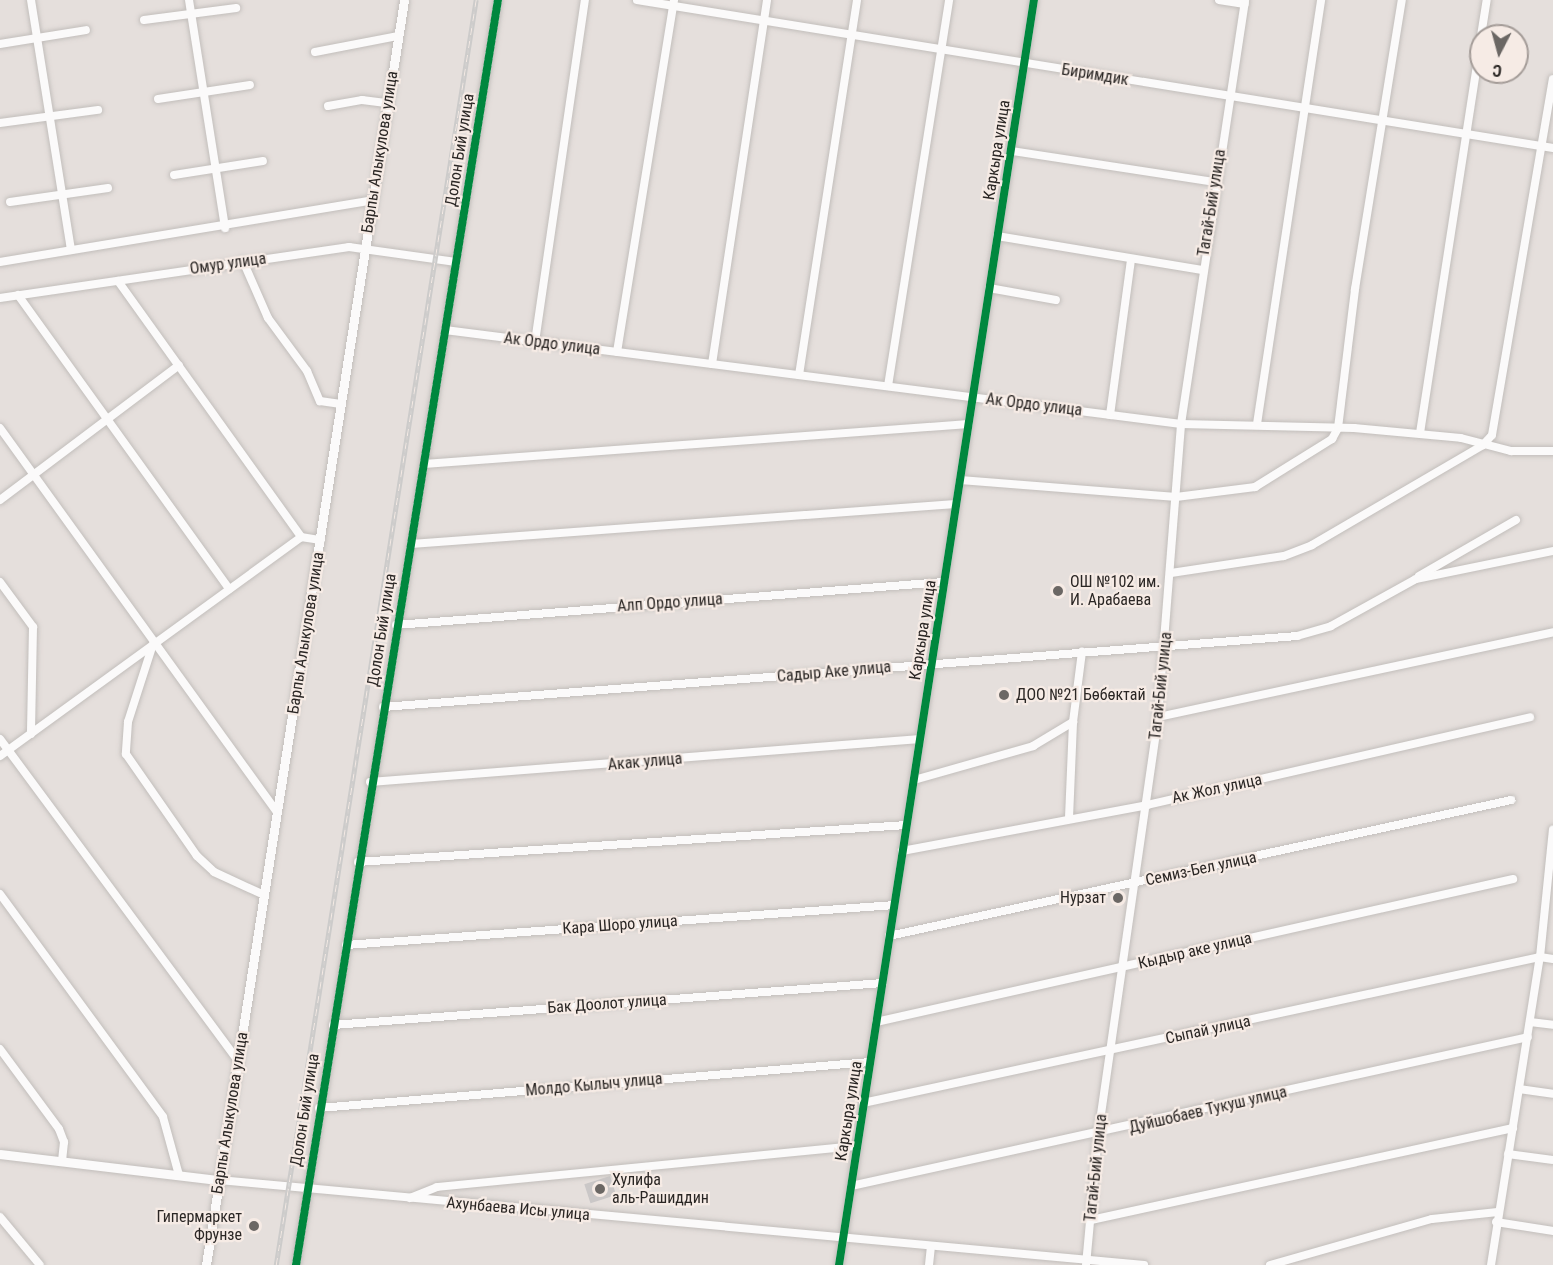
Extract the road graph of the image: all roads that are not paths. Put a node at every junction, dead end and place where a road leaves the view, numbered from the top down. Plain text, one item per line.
1 (31, 0) edge
2 (189, 0) edge
3 (404, 0) edge
4 (498, 0) edge
5 (585, 0) edge
6 (637, 0) edge
7 (767, 0) edge
8 (858, 0) edge
9 (949, 0) edge
10 (1034, 0) edge
11 (1219, 0) edge
12 (1322, 0) edge
13 (1402, 0) edge
14 (1487, 0) edge
15 (1245, 2) edge
16 (674, 3) edge
17 (236, 8) dead end
18 (192, 13) junction
19 (144, 21) dead end
20 (764, 21) junction
21 (1483, 24) edge
22 (86, 30) dead end
23 (852, 35) junction
24 (398, 36) junction
25 (37, 37) junction
26 (0, 44) edge
27 (942, 51) junction
28 (315, 52) dead end
29 (1023, 64) junction
30 (1553, 79) edge
31 (1474, 84) edge
32 (250, 85) dead end
33 (204, 89) junction
34 (1229, 97) junction
35 (158, 99) dead end
36 (388, 103) junction
37 (328, 106) dead end
38 (1306, 109) junction
39 (98, 110) dead end
40 (50, 116) junction
41 (1383, 121) junction
42 (0, 123) edge
43 (1466, 134) junction
44 (1542, 146) junction
45 (1553, 148) edge
46 (1012, 151) junction
47 (263, 161) dead end
48 (216, 169) junction
49 (174, 175) dead end
50 (1215, 182) junction
51 (108, 188) dead end
52 (62, 195) junction
53 (373, 200) junction
54 (10, 202) dead end
55 (225, 228) junction
56 (997, 236) junction
57 (366, 246) junction
58 (71, 250) junction
59 (1131, 259) junction
60 (243, 261) junction
61 (0, 262) edge
62 (456, 262) junction
63 (1202, 270) junction
64 (118, 280) junction
65 (989, 288) junction
66 (18, 295) junction
67 (0, 298) edge
68 (1056, 300) dead end
69 (445, 330) junction
70 (535, 342) junction
71 (617, 352) junction
72 (712, 364) junction
73 (179, 365) junction
74 (799, 375) junction
75 (888, 386) junction
76 (973, 397) junction
77 (341, 404) junction
78 (1110, 414) junction
79 (105, 420) junction
80 (969, 424) junction
81 (1181, 424) junction
82 (1257, 424) junction
83 (0, 428) edge
84 (1338, 428) junction
85 (1420, 433) junction
86 (1483, 445) junction
87 (1553, 451) edge
88 (424, 464) junction
89 (34, 474) junction
90 (960, 480) junction
91 (1176, 497) junction
92 (0, 500) edge
93 (956, 504) junction
94 (1516, 520) dead end
95 (301, 537) junction
96 (321, 540) junction
97 (411, 544) junction
98 (1553, 551) edge
99 (1171, 573) junction
100 (1416, 579) junction
101 (0, 582) edge
102 (944, 582) junction
103 (229, 589) junction
104 (396, 625) junction
105 (1553, 632) edge
106 (155, 643) junction
107 (1166, 647) junction
108 (1082, 652) junction
109 (931, 664) junction
110 (384, 706) junction
111 (1158, 717) junction
112 (1530, 717) dead end
113 (1072, 722) junction
114 (31, 734) junction
115 (0, 739) edge
116 (920, 739) junction
117 (8, 750) junction
118 (0, 756) edge
119 (914, 780) junction
120 (370, 782) junction
121 (1511, 800) dead end
122 (1147, 804) junction
123 (277, 812) junction
124 (1069, 818) junction
125 (906, 825) junction
126 (1553, 830) edge
127 (902, 851) junction
128 (358, 862) junction
129 (1513, 879) dead end
130 (1136, 883) junction
131 (0, 894) edge
132 (264, 895) junction
133 (894, 905) junction
134 (889, 936) junction
135 (346, 945) junction
136 (1540, 957) junction
137 (1553, 959) edge
138 (1123, 967) junction
139 (882, 983) junction
140 (876, 1022) junction
141 (1530, 1022) junction
142 (333, 1025) junction
143 (1553, 1025) edge
144 (1528, 1037) junction
145 (0, 1049) edge
146 (1110, 1051) junction
147 (238, 1061) junction
148 (870, 1062) junction
149 (1519, 1089) junction
150 (1553, 1094) edge
151 (863, 1103) junction
152 (319, 1108) junction
153 (1513, 1128) junction
154 (1098, 1135) junction
155 (857, 1146) junction
156 (0, 1154) edge
157 (1508, 1154) junction
158 (1553, 1160) edge
159 (62, 1162) junction
160 (179, 1175) junction
161 (219, 1180) junction
162 (851, 1186) junction
163 (306, 1189) junction
164 (409, 1199) junction
165 (1498, 1212) junction
166 (0, 1217) edge
167 (1091, 1220) junction
168 (1497, 1222) junction
169 (1553, 1231) edge
170 (843, 1237) junction
171 (931, 1246) junction
172 (1086, 1262) edge
173 (40, 1265) edge
174 (206, 1265) edge
175 (296, 1265) edge
176 (839, 1265) edge
177 (928, 1265) edge
178 (1144, 1265) edge
179 (1270, 1265) edge
180 (1491, 1265) edge

1 - 25 street
2 - 18 street
3 - 24 main road, Барпы Алыкулова улица
4 - 62 street, Долон Бий улица
5 - 70 street
6 - 16 street, Биримдик
7 - 20 street
8 - 23 street
9 - 27 street
10 - 29 street, Каркыра улица
11 - 15 street
12 - 38 street
13 - 41 street
14 - 21 street
15 - 34 street, Тагай-Бий улица
16 - 20 street, Биримдик
16 - 71 street
17 - 18 street
18 - 19 street
18 - 33 street
20 - 23 street, Биримдик
20 - 72 street
22 - 25 street
23 - 27 street, Биримдик
23 - 74 street
24 - 28 street
24 - 36 main road, Барпы Алыкулова улица
25 - 26 street
25 - 40 street
27 - 29 street, Биримдик
27 - 75 street
29 - 34 street, Биримдик
29 - 46 street, Каркыра улица
30 - 44 street
31 - 43 street
32 - 33 street
33 - 35 street
33 - 48 street
34 - 38 street, Биримдик
34 - 50 street, Тагай-Бий улица
36 - 37 street
36 - 53 main road, Барпы Алыкулова улица
38 - 41 street, Биримдик
38 - 82 street
39 - 40 street
40 - 42 street
40 - 52 street
41 - 43 street, Биримдик
41 - 84 street
43 - 44 street, Биримдик
43 - 85 street
44 - 45 street, Биримдик
44 - 86 street
46 - 50 street
46 - 56 street, Каркыра улица
47 - 48 street
48 - 49 street
48 - 55 street
50 - 63 street, Тагай-Бий улица
51 - 52 street
52 - 54 street
52 - 58 street
53 - 55 street
53 - 57 main road, Барпы Алыкулова улица
55 - 58 street
56 - 59 street
56 - 65 street, Каркыра улица
57 - 60 street, Омур улица
57 - 62 street, Омур улица
57 - 77 main road, Барпы Алыкулова улица
58 - 61 street
59 - 63 street
59 - 78 street
60 - 64 street, Омур улица
60 - 77 street
62 - 69 street, Долон Бий улица
63 - 81 street, Тагай-Бий улица
64 - 66 street, Омур улица
64 - 73 street
65 - 68 street
65 - 76 street, Каркыра улица
66 - 67 street, Омур улица
66 - 79 street
69 - 70 street, Ак Ордо улица
69 - 88 street, Долон Бий улица
70 - 71 street, Ак Ордо улица
71 - 72 street, Ак Ордо улица
72 - 74 street, Ак Ордо улица
73 - 79 street
73 - 95 street
74 - 75 street, Ак Ордо улица
75 - 76 street, Ак Ордо улица
76 - 78 street, Ак Ордо улица
76 - 80 street, Каркыра улица
77 - 96 main road, Барпы Алыкулова улица
78 - 81 street, Ак Ордо улица
79 - 89 street
79 - 103 street
80 - 88 street
80 - 90 street, Каркыра улица
81 - 82 street, Ак Ордо улица
81 - 91 street, Тагай-Бий улица
82 - 84 street, Ак Ордо улица
83 - 89 street
84 - 85 street, Ак Ордо улица
84 - 91 street
85 - 86 street, Ак Ордо улица
86 - 87 street, Ак Ордо улица
86 - 99 street
88 - 97 street, Долон Бий улица
89 - 92 street
89 - 106 street
90 - 91 street
90 - 93 street, Каркыра улица
91 - 99 street, Тагай-Бий улица
93 - 97 street
93 - 102 street, Каркыра улица
94 - 100 street, Садыр Аке улица
95 - 96 street
95 - 103 street
96 - 123 main road, Барпы Алыкулова улица
97 - 104 street, Долон Бий улица
98 - 100 street, Садыр Аке улица
99 - 107 street, Тагай-Бий улица
100 - 107 street, Садыр Аке улица
101 - 114 street
102 - 104 street, Алп Ордо улица
102 - 109 street, Каркыра улица
103 - 106 street
104 - 110 street, Долон Бий улица
105 - 111 street
106 - 114 street
106 - 123 street
106 - 132 street
107 - 108 street, Садыр Аке улица
107 - 111 street, Тагай-Бий улица
108 - 109 street, Садыр Аке улица
108 - 113 street
109 - 110 street, Садыр Аке улица
109 - 116 street, Каркыра улица
110 - 120 street, Долон Бий улица
111 - 122 street, Тагай-Бий улица
112 - 122 street, Ак Жол улица
113 - 119 street
113 - 124 street
114 - 117 street
115 - 117 street
116 - 119 street, Каркыра улица
116 - 120 street, Акак улица
117 - 118 street
117 - 147 street
119 - 125 street, Каркыра улица
120 - 128 street, Долон Бий улица
121 - 130 street, Семиз-Бел улица
122 - 124 street, Ак Жол улица
122 - 130 street, Тагай-Бий улица
123 - 132 main road, Барпы Алыкулова улица
124 - 127 street, Ак Жол улица
125 - 127 street, Каркыра улица
125 - 128 street
126 - 136 street
127 - 133 street, Каркыра улица
128 - 135 street, Долон Бий улица
129 - 138 street, Кыдыр аке улица
130 - 134 street, Семиз-Бел улица
130 - 138 street, Тагай-Бий улица
131 - 160 street
132 - 147 main road, Барпы Алыкулова улица
133 - 134 street, Каркыра улица
133 - 135 street, Кара Шоро улица
134 - 139 street, Каркыра улица
135 - 142 street, Долон Бий улица
136 - 137 street, Сыпай улица
136 - 141 street
136 - 146 street, Сыпай улица
138 - 140 street, Кыдыр аке улица
138 - 146 street, Тагай-Бий улица
139 - 140 street, Каркыра улица
139 - 142 street, Бак Доолот улица
140 - 148 street, Каркыра улица
141 - 143 street
141 - 144 street
142 - 152 street, Долон Бий улица
144 - 149 street
144 - 154 street, Дуйшобаев Тукуш улица
145 - 159 street
146 - 151 street, Сыпай улица
146 - 154 street, Тагай-Бий улица
147 - 161 main road, Барпы Алыкулова улица
148 - 151 street, Каркыра улица
148 - 152 street, Молдо Кылыч улица
149 - 150 street
149 - 153 street
151 - 155 street, Каркыра улица
152 - 163 street, Долон Бий улица
153 - 157 street
153 - 167 street
154 - 162 street, Дуйшобаев Тукуш улица
154 - 167 street, Тагай-Бий улица
155 - 162 street, Каркыра улица
155 - 164 street
156 - 159 main road, Ахунбаева Исы улица
157 - 158 street
157 - 165 street
159 - 160 main road, Ахунбаева Исы улица
160 - 161 main road, Ахунбаева Исы улица
161 - 163 street, Ахунбаева Исы улица
161 - 174 main road, Барпы Алыкулова улица
162 - 170 street, Каркыра улица
163 - 164 street, Ахунбаева Исы улица
163 - 175 street, Долон Бий улица
164 - 170 street, Ахунбаева Исы улица
165 - 168 street
165 - 179 street
166 - 173 street
167 - 172 street, Тагай-Бий улица
168 - 169 street
168 - 180 street
170 - 171 street, Ахунбаева Исы улица
170 - 176 street, Каркыра улица
171 - 172 street, Ахунбаева Исы улица
171 - 177 street
172 - 178 street, Ахунбаева Исы улица

